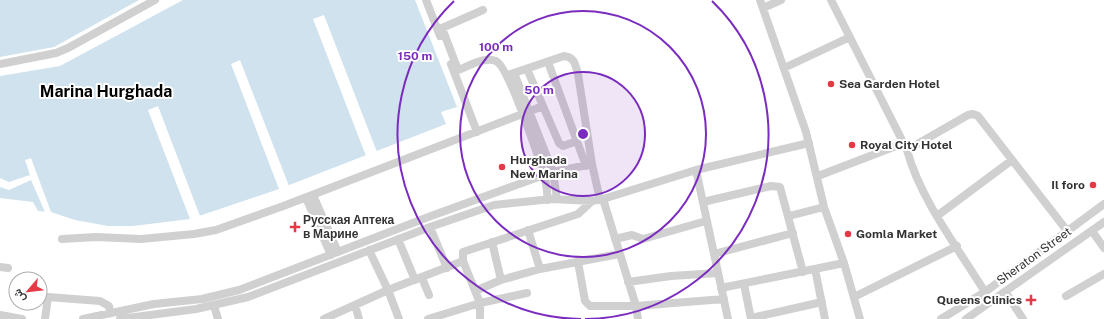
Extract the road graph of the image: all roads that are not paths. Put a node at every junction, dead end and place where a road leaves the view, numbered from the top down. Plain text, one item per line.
1 (155, 0) edge
2 (426, 0) edge
3 (760, 0) edge
4 (781, 0) edge
5 (831, 0) edge
6 (763, 8) junction
7 (483, 10) dead end
8 (850, 37) junction
9 (548, 62) junction
10 (0, 64) edge
11 (784, 68) junction
12 (527, 69) junction
13 (511, 74) junction
14 (543, 106) junction
15 (526, 114) junction
16 (477, 132) junction
17 (577, 141) junction
18 (809, 143) junction
19 (906, 146) junction
20 (1012, 160) junction
21 (589, 165) junction
22 (696, 170) junction
23 (553, 172) junction
24 (544, 176) junction
25 (818, 176) junction
26 (309, 196) junction
27 (557, 199) junction
28 (548, 200) junction
29 (598, 200) junction
30 (703, 202) junction
31 (1104, 204) edge
32 (824, 206) junction
33 (789, 216) junction
34 (937, 216) junction
35 (706, 221) junction
36 (1104, 222) edge
37 (430, 227) junction
38 (528, 230) junction
39 (1092, 231) junction
40 (1068, 232) junction
41 (793, 233) junction
42 (62, 239) dead end
43 (398, 239) junction
44 (614, 239) junction
45 (492, 242) junction
46 (957, 246) junction
47 (1104, 248) edge
48 (369, 250) junction
49 (334, 254) junction
50 (619, 254) junction
51 (714, 254) junction
52 (463, 261) junction
53 (578, 262) junction
54 (844, 263) junction
55 (447, 268) junction
56 (540, 269) junction
57 (815, 269) junction
58 (803, 272) junction
59 (718, 273) junction
60 (1104, 274) edge
61 (418, 279) junction
62 (501, 280) junction
63 (628, 282) junction
64 (744, 284) junction
65 (721, 288) junction
66 (388, 290) junction
67 (475, 291) junction
68 (985, 292) junction
69 (527, 293) dead end
70 (1006, 293) junction
71 (429, 295) dead end
72 (1066, 296) dead end
73 (854, 297) junction
74 (724, 299) junction
75 (822, 302) junction
76 (480, 303) junction
77 (355, 305) junction
78 (214, 306) junction
79 (636, 306) junction
80 (110, 312) junction
81 (0, 315) edge
82 (182, 315) edge
83 (22, 319) edge
84 (45, 319) edge
85 (83, 319) edge
86 (120, 319) edge
87 (218, 319) edge
88 (324, 319) edge
89 (359, 319) edge
90 (399, 319) edge
91 (428, 319) edge
92 (480, 319) edge
93 (638, 319) edge
94 (728, 319) edge
95 (751, 319) edge
96 (825, 319) edge
97 (860, 319) edge
98 (942, 319) edge
99 (966, 319) edge
100 (1023, 319) edge

1 - 10 street
2 - 16 street
3 - 6 street
4 - 6 street
5 - 8 street
6 - 11 street
7 - 13 street
8 - 11 street
8 - 19 street
9 - 12 street
9 - 17 street
9 - 21 street
11 - 18 street
12 - 13 street
12 - 14 street
13 - 15 street
14 - 15 street
14 - 17 street
15 - 16 street
15 - 23 street
15 - 24 street
16 - 26 street
17 - 21 street
18 - 22 street
18 - 25 street
19 - 20 street
19 - 25 street
19 - 34 street
20 - 34 street
20 - 40 street
21 - 23 street
21 - 29 street
22 - 29 street
22 - 30 street
23 - 24 street
23 - 27 street
24 - 28 street
24 - 49 street
25 - 32 street
26 - 42 street
26 - 49 street
27 - 28 street
27 - 29 street
28 - 37 street
29 - 38 street
29 - 44 street
30 - 33 street
30 - 35 street
31 - 40 street, Sheraton Street
32 - 33 street
32 - 54 street
33 - 41 street
34 - 46 street
35 - 44 street
35 - 51 street
36 - 39 street, Sheraton Street
37 - 43 street
37 - 55 street
38 - 45 street
38 - 56 street
39 - 47 street
39 - 70 street, Sheraton Street
40 - 68 street, Sheraton Street
41 - 51 street
41 - 58 street
43 - 48 street
43 - 61 street
44 - 50 street
45 - 52 street
45 - 62 street
46 - 68 street
46 - 73 street
48 - 66 street
48 - 78 street
49 - 80 street
50 - 53 street
50 - 63 street
51 - 59 street
52 - 55 street
52 - 67 street
53 - 56 street
53 - 79 street
54 - 57 street
54 - 73 street
55 - 61 street
56 - 62 street
57 - 58 street
57 - 75 street
58 - 64 street
59 - 63 street
59 - 65 street
60 - 72 street
61 - 66 street
61 - 71 street
62 - 67 street
63 - 79 street
64 - 65 street
64 - 95 street
65 - 74 street
66 - 77 street
66 - 90 street
67 - 76 street
68 - 98 street, Sheraton Street
69 - 76 street
70 - 99 street, Sheraton Street
70 - 100 street
73 - 97 street
74 - 79 street
74 - 94 street
75 - 95 street
75 - 96 street
76 - 91 street
76 - 92 street
77 - 88 street
77 - 89 street
78 - 82 street
78 - 87 street
79 - 93 street
80 - 84 street
80 - 85 street
81 - 83 street
82 - 86 street

